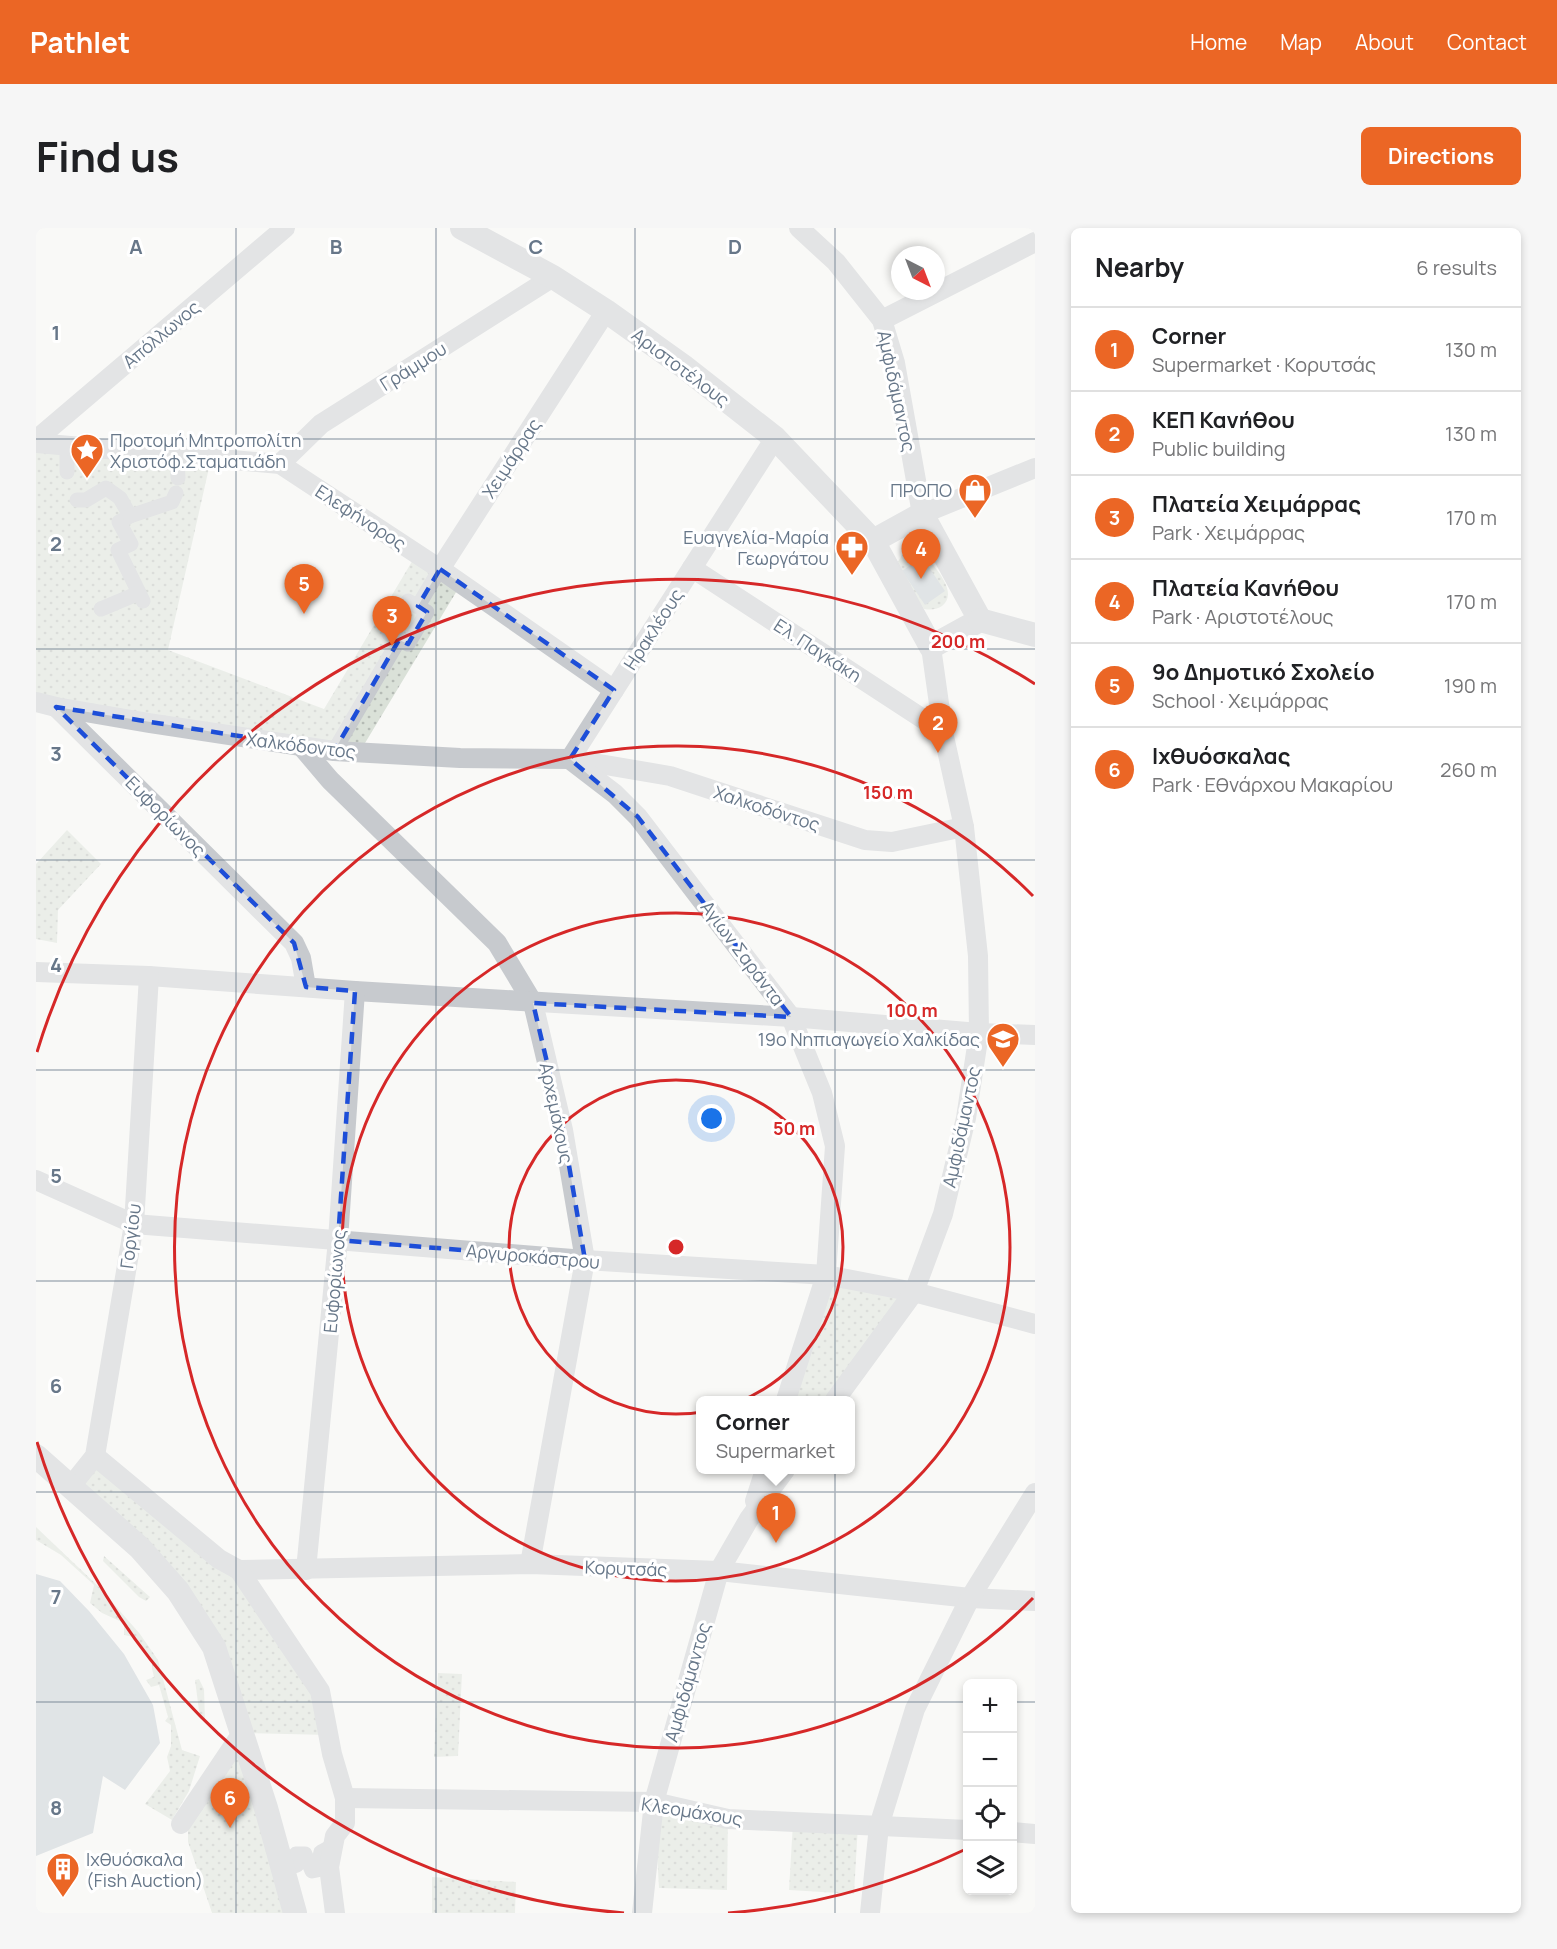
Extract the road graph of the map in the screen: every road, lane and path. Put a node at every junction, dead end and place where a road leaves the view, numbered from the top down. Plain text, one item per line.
1 (285, 228) edge
2 (462, 228) edge
3 (799, 228) edge
4 (1035, 242) edge
5 (554, 277) junction
6 (606, 311) junction
7 (882, 320) junction
8 (775, 438) junction
9 (36, 442) edge
10 (68, 446) junction
11 (177, 456) junction
12 (280, 464) junction
13 (1035, 468) edge
14 (67, 472) dead end
15 (77, 500) dead end
16 (922, 514) junction
17 (129, 516) junction
18 (873, 541) junction
19 (692, 568) junction
20 (440, 569) junction
21 (418, 606) junction
22 (101, 609) dead end
23 (980, 620) junction
24 (1035, 634) edge
25 (399, 640) junction
26 (932, 647) junction
27 (614, 690) junction
28 (36, 702) edge
29 (56, 707) junction
30 (943, 732) junction
31 (302, 747) junction
32 (334, 751) junction
33 (570, 759) junction
34 (964, 827) junction
35 (36, 972) edge
36 (149, 976) junction
37 (306, 987) junction
38 (355, 991) junction
39 (532, 1003) junction
40 (791, 1017) junction
41 (979, 1032) junction
42 (1035, 1035) edge
43 (36, 1180) edge
44 (134, 1224) junction
45 (338, 1240) junction
46 (585, 1260) junction
47 (826, 1275) junction
48 (914, 1292) junction
49 (1035, 1324) edge
50 (788, 1396) edge
51 (839, 1396) edge
52 (36, 1456) edge
53 (95, 1456) junction
54 (764, 1474) edge
55 (782, 1474) edge
56 (71, 1486) junction
57 (1035, 1493) edge
58 (749, 1519) junction
59 (530, 1564) junction
60 (240, 1570) junction
61 (306, 1570) junction
62 (718, 1571) junction
63 (970, 1598) junction
64 (1035, 1600) edge
65 (242, 1733) junction
66 (345, 1798) junction
67 (654, 1802) junction
68 (181, 1824) dead end
69 (879, 1826) junction
70 (963, 1830) edge
71 (1017, 1832) edge
72 (1035, 1834) edge
73 (334, 1845) junction
74 (283, 1869) junction
75 (295, 1913) edge
76 (335, 1913) edge
77 (642, 1913) edge
78 (870, 1913) edge

1 - 9 street, Απόλλωνος
2 - 5 street, Αριστοτέλους
3 - 7 street, Αμφιδάμαντος
4 - 7 street
5 - 6 street, Αριστοτέλους
5 - 12 street, Γράμμου
6 - 8 street, Αριστοτέλους
6 - 20 street, Χειμάρρας
7 - 16 street, Αμφιδάμαντος
8 - 18 street, Αριστοτέλους
8 - 19 street, Ηρακλέους
9 - 10 street, Ελεφήνορος
10 - 11 street, Ελεφήνορος
10 - 14 street
11 - 12 street, Ελεφήνορος
11 - 17 street
12 - 20 street, Ελεφήνορος
13 - 16 street
15 - 17 street
16 - 18 street
16 - 23 street
17 - 22 street
18 - 26 street, Αριστοτέλους
19 - 27 street, Ηρακλέους
19 - 30 street, Ελ. Παγκάκη
20 - 21 street, Χειμάρρας
20 - 27 street, Ελεφήνορος
21 - 25 street
21 - 25 street
23 - 24 street
23 - 26 street
25 - 32 street
26 - 30 street, Αμφιδάμαντος
27 - 33 street, Ηρακλέους
28 - 29 street, Χαλκόδοντος
29 - 31 street, Χαλκόδοντος
29 - 37 street, Ευφορίωνος
30 - 34 street, Αμφιδάμαντος
31 - 32 street, Χαλκόδοντος
31 - 39 street, Αρχεμάχους
32 - 33 street, Χαλκόδοντος
33 - 34 street, Χαλκοδόντος
33 - 40 street, Αγίων Σαράντα
34 - 41 street, Αμφιδάμαντος
35 - 36 street
36 - 37 street
36 - 44 street, Γοργίου
37 - 38 street
38 - 39 street
38 - 45 street, Ευφορίωνος
39 - 40 street
39 - 46 street, Αρχεμάχους
40 - 41 street
40 - 47 street, Αγίων Σαράντα
41 - 42 street
41 - 48 street, Αμφιδάμαντος
43 - 44 street, Αργυροκάστρου
44 - 45 street, Αργυροκάστρου
44 - 53 street, Γοργίου
45 - 46 street, Αργυροκάστρου
45 - 61 street, Ευφορίωνος
46 - 47 street, Αργυροκάστρου
46 - 59 street, Αρχεμάχους
47 - 48 street, Αργυροκάστρου
47 - 50 street, Αγίων Σαράντα
48 - 49 street, Αργυροκάστρου
48 - 51 street, Αμφιδάμαντος
52 - 56 street
53 - 56 street, Γοργίου
53 - 60 street, Κορυτσάς
54 - 58 street
55 - 58 street, Αμφιδάμαντος
56 - 65 street
57 - 63 street
58 - 62 street, Αμφιδάμαντος
59 - 61 street, Κορυτσάς
59 - 62 street, Κορυτσάς
60 - 61 street, Κορυτσάς
60 - 66 street
62 - 63 street, Κορυτσάς
62 - 67 street, Αμφιδάμαντος
63 - 64 street, Κορυτσάς
63 - 69 street
65 - 68 street
65 - 74 street
66 - 67 street, Κλεομάχους
66 - 73 street
67 - 69 street, Κλεομάχους
67 - 77 street, Αμφιδάμαντος
69 - 70 street, Κλεομάχους
69 - 78 street
71 - 72 street
73 - 74 street
73 - 76 street
74 - 75 street

